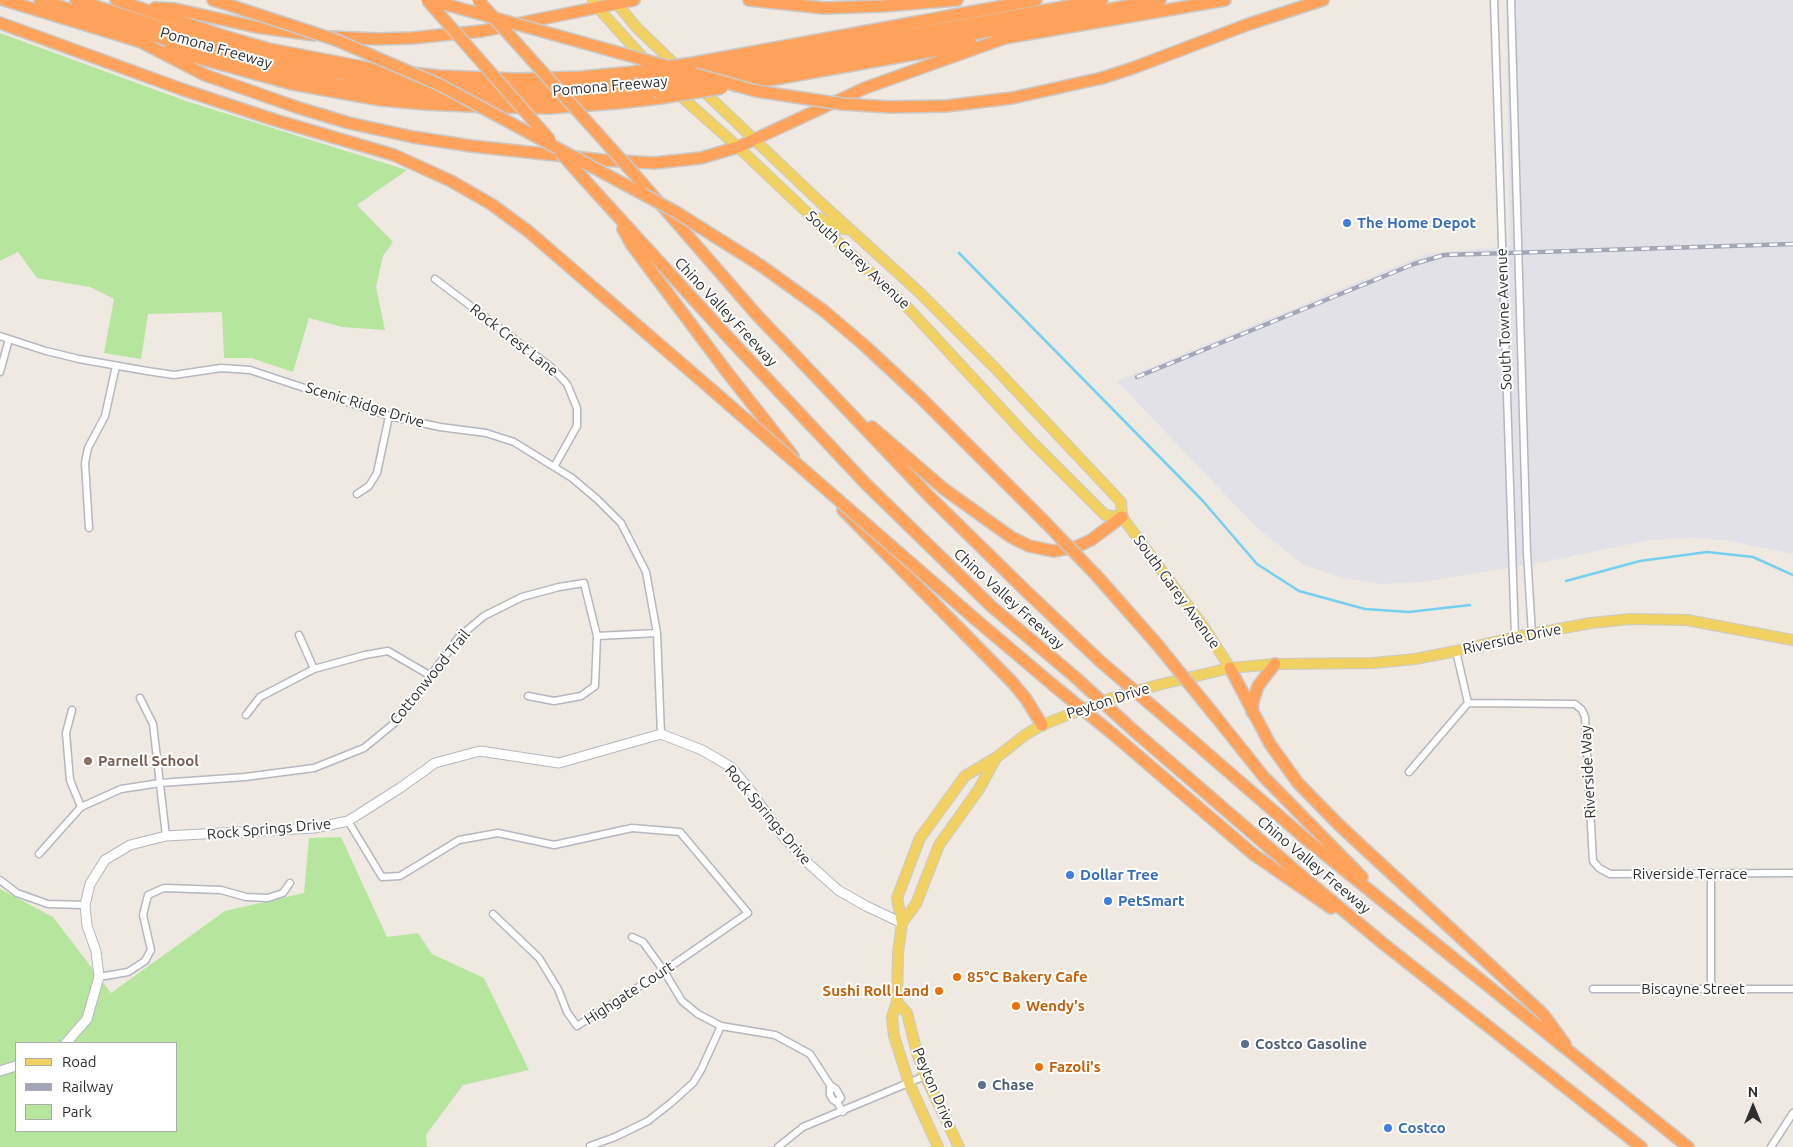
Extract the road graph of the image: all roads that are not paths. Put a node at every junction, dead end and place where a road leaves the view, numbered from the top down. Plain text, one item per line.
1 (4, 0) edge
2 (40, 0) edge
3 (76, 0) edge
4 (116, 0) edge
5 (213, 0) edge
6 (429, 0) edge
7 (478, 0) edge
8 (487, 0) edge
9 (634, 0) edge
10 (748, 0) edge
11 (957, 0) edge
12 (1036, 0) edge
13 (1102, 0) edge
14 (1160, 0) edge
15 (1225, 0) edge
16 (1323, 0) edge
17 (1494, 0) edge
18 (1511, 0) edge
19 (615, 2) edge
20 (596, 4) edge
21 (143, 8) junction
22 (0, 23) edge
23 (510, 35) junction
24 (1005, 38) junction
25 (143, 43) junction
26 (717, 85) junction
27 (657, 94) junction
28 (755, 139) junction
29 (738, 147) junction
30 (803, 208) junction
31 (611, 209) junction
32 (851, 230) junction
33 (435, 279) dead end
34 (0, 336) edge
35 (9, 339) junction
36 (116, 366) junction
37 (0, 372) edge
38 (836, 397) junction
39 (389, 416) junction
40 (554, 467) junction
41 (357, 494) dead end
42 (1122, 517) junction
43 (89, 528) dead end
44 (657, 633) junction
45 (1532, 634) junction
46 (299, 635) dead end
47 (597, 636) junction
48 (1515, 637) junction
49 (1793, 640) edge
50 (1456, 651) junction
51 (1275, 664) junction
52 (1230, 668) junction
53 (314, 669) junction
54 (431, 676) junction
55 (528, 696) dead end
56 (140, 698) dead end
57 (1468, 703) junction
58 (72, 710) dead end
59 (1252, 712) junction
60 (246, 715) dead end
61 (1042, 725) junction
62 (661, 734) junction
63 (997, 757) junction
64 (1409, 772) dead end
65 (160, 783) junction
66 (81, 807) junction
67 (348, 821) junction
68 (166, 836) junction
69 (39, 854) dead end
70 (1592, 861) joint
71 (1793, 873) edge
72 (1710, 874) junction
73 (0, 880) edge
74 (290, 883) dead end
75 (85, 904) junction
76 (493, 914) dead end
77 (1398, 914) junction
78 (902, 923) junction
79 (632, 937) dead end
80 (1385, 945) junction
81 (664, 971) junction
82 (99, 978) junction
83 (1711, 988) junction
84 (1593, 989) dead end
85 (1793, 989) edge
86 (897, 1002) junction
87 (721, 1026) junction
88 (67, 1042) edge
89 (1573, 1055) junction
90 (15, 1066) edge
91 (0, 1071) edge
92 (925, 1076) junction
93 (909, 1083) junction
94 (843, 1112) junction
95 (1793, 1113) edge
96 (590, 1146) edge
97 (778, 1147) edge
98 (938, 1147) edge
99 (959, 1147) edge
100 (1641, 1147) edge
101 (1688, 1147) edge
102 (1771, 1147) edge

1 - 25 highway, Pomona Freeway
2 - 27 highway
3 - 13 highway, bridge
4 - 21 highway, Pomona Freeway
5 - 77 highway, bridge
6 - 16 highway, bridge
6 - 31 highway, Chino Valley Freeway, bridge
7 - 23 highway, Chino Valley Freeway, bridge
8 - 23 highway, bridge
9 - 19 highway
10 - 11 highway
12 - 21 highway, Pomona Freeway, bridge
14 - 26 highway
15 - 24 highway, Pomona Freeway
17 - 48 street, South Towne Avenue
18 - 45 street, South Towne Avenue
19 - 20 highway
19 - 28 main road, South Garey Avenue
20 - 21 highway
20 - 29 main road, South Garey Avenue
22 - 80 highway, bridge
23 - 38 highway, Chino Valley Freeway, bridge
24 - 26 highway, Pomona Freeway
24 - 28 highway
25 - 27 highway, Pomona Freeway
25 - 29 highway
26 - 27 highway, Pomona Freeway, bridge
28 - 29 highway
28 - 32 main road, South Garey Avenue
29 - 30 main road, South Garey Avenue
30 - 32 main road
30 - 42 main road, South Garey Avenue
31 - 61 highway
31 - 80 highway, Chino Valley Freeway, bridge
32 - 42 main road, South Garey Avenue
33 - 40 street, Rock Crest Lane
34 - 35 street, Scenic Ridge Drive
35 - 36 street, Scenic Ridge Drive
35 - 37 street
36 - 39 street, Scenic Ridge Drive
36 - 43 street
38 - 42 highway
38 - 77 highway, Chino Valley Freeway, bridge
39 - 40 street, Scenic Ridge Drive
39 - 41 street
40 - 44 street, Scenic Ridge Drive
42 - 52 main road, South Garey Avenue
44 - 47 street
44 - 62 street, Scenic Ridge Drive
45 - 48 main road, Riverside Drive
45 - 49 main road, Riverside Drive
46 - 53 street
47 - 54 street, Cottonwood Trail
47 - 55 street
48 - 50 main road, Riverside Drive
50 - 51 main road, Riverside Drive
50 - 57 street
51 - 52 main road, Riverside Drive
51 - 59 highway
52 - 59 highway
52 - 61 main road, Peyton Drive
53 - 54 street
53 - 60 street
54 - 65 street, Cottonwood Trail
56 - 65 street
57 - 64 street
57 - 70 street, Riverside Way
58 - 66 street
59 - 89 highway
61 - 63 main road, Peyton Drive
62 - 67 street, Rock Springs Drive
62 - 78 street, Rock Springs Drive
63 - 78 main road, Peyton Drive
63 - 78 main road, Peyton Drive
65 - 66 street, Cottonwood Trail
65 - 68 street
66 - 69 street, Cottonwood Trail
67 - 68 street, Rock Springs Drive
67 - 81 street, Highgate Court
68 - 75 street, Rock Springs Drive
70 - 72 street, Riverside Terrace
71 - 72 street, Riverside Terrace
72 - 83 street
73 - 75 street
74 - 82 street
75 - 82 street, Rock Springs Drive
76 - 81 street, Highgate Court
77 - 89 highway, Chino Valley Freeway
78 - 86 main road, Peyton Drive
79 - 81 street
80 - 100 highway, Chino Valley Freeway
81 - 87 street
82 - 88 street, Rock Springs Drive
83 - 84 street, Biscayne Street
83 - 85 street, Biscayne Street
86 - 92 main road, Peyton Drive
86 - 93 main road, Peyton Drive
87 - 94 street
87 - 96 street
89 - 101 highway, Chino Valley Freeway
90 - 91 street
92 - 93 street
92 - 99 main road, Peyton Drive
93 - 94 street
93 - 98 main road, Peyton Drive
94 - 97 street
95 - 102 street

